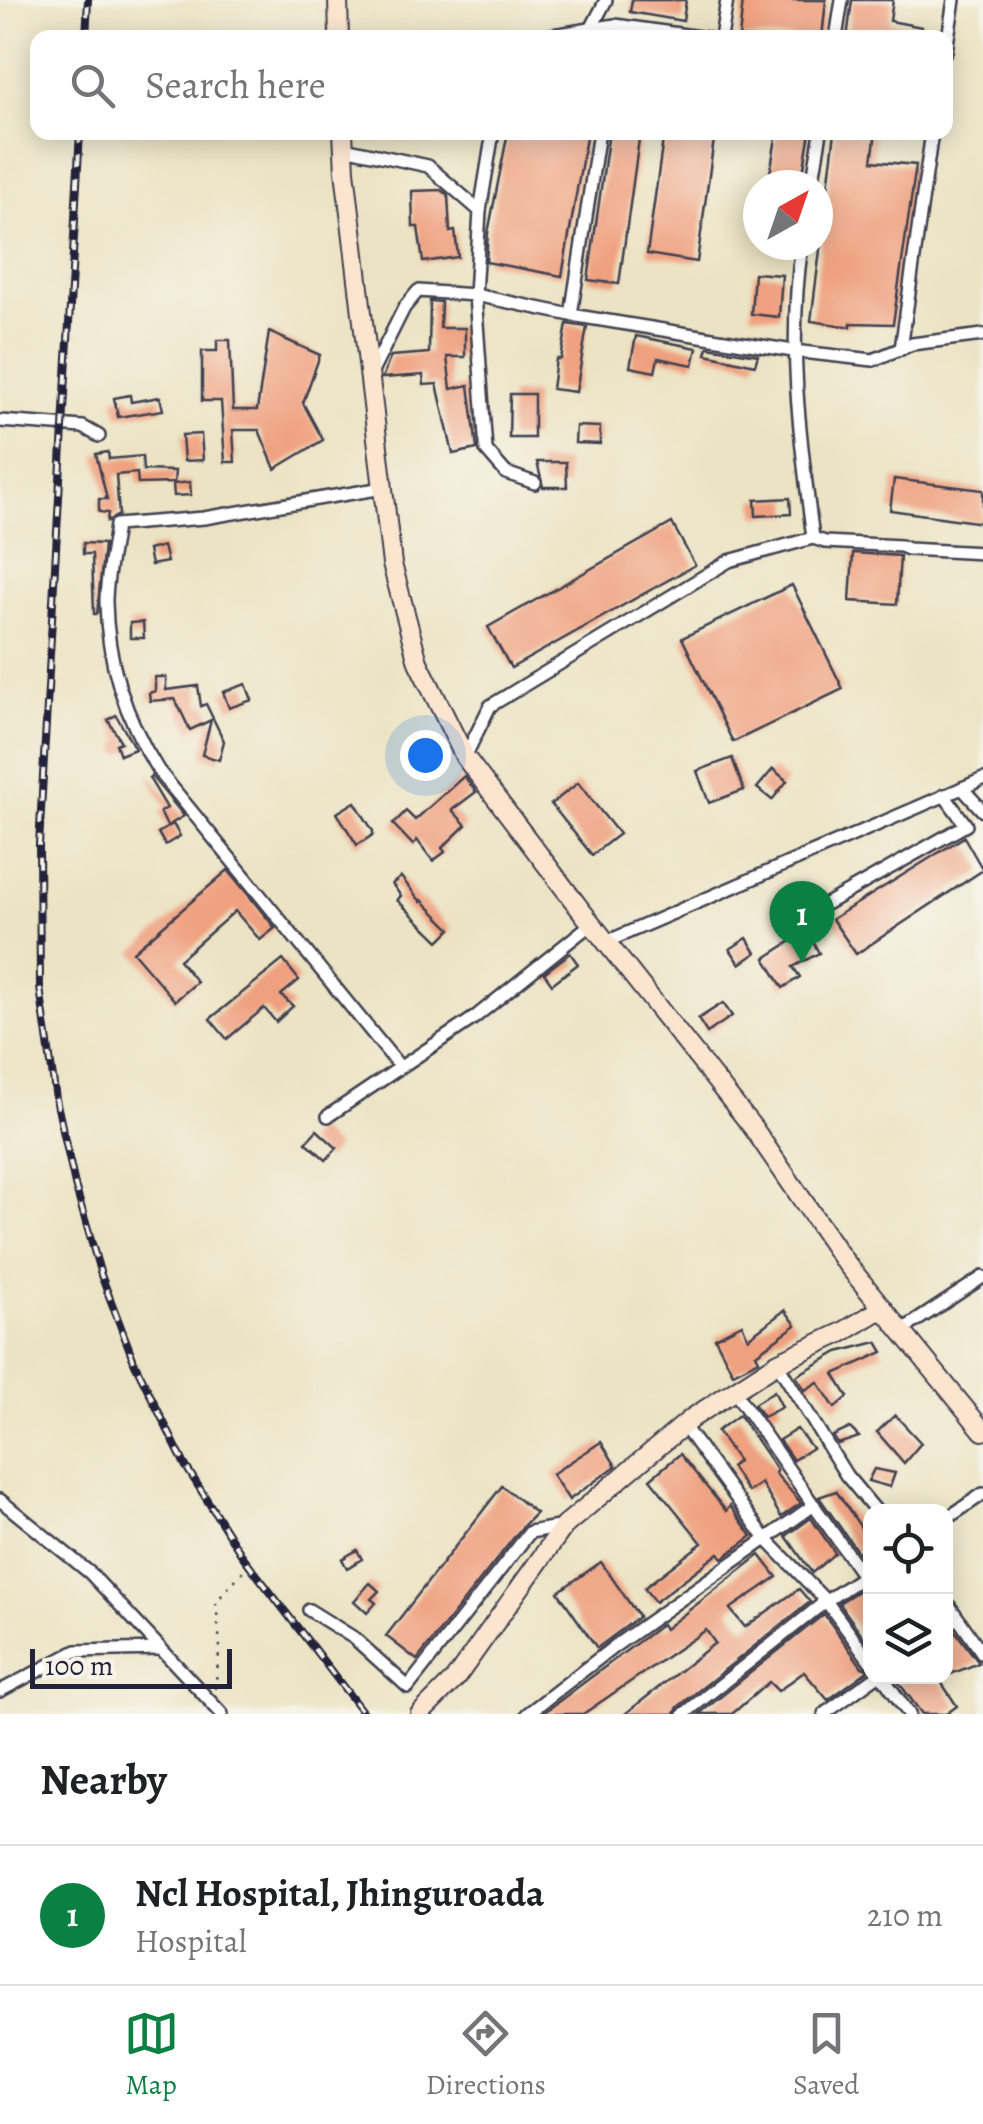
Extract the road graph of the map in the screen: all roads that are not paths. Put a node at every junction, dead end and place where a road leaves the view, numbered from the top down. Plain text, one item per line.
1 (338, 0) edge
2 (606, 0) edge
3 (727, 0) edge
4 (842, 0) edge
5 (954, 0) edge
6 (592, 27) junction
7 (339, 30) edge
8 (576, 30) edge
9 (608, 30) edge
10 (722, 30) edge
11 (837, 30) edge
12 (949, 30) edge
13 (344, 140) edge
14 (492, 140) edge
15 (597, 140) edge
16 (819, 140) edge
17 (931, 140) edge
18 (814, 170) edge
19 (480, 211) junction
20 (801, 260) edge
21 (475, 295) junction
22 (572, 315) junction
23 (983, 335) edge
24 (901, 349) junction
25 (792, 351) junction
26 (370, 376) junction
27 (0, 421) edge
28 (99, 436) dead end
29 (535, 484) dead end
30 (383, 488) junction
31 (813, 538) junction
32 (983, 553) edge
33 (465, 757) junction
34 (983, 778) edge
35 (962, 788) junction
36 (944, 796) junction
37 (983, 810) edge
38 (796, 920) dead end
39 (591, 924) junction
40 (606, 942) junction
41 (400, 1067) junction
42 (328, 1116) dead end
43 (983, 1277) edge
44 (883, 1308) junction
45 (901, 1330) junction
46 (777, 1363) junction
47 (734, 1390) junction
48 (683, 1426) junction
49 (983, 1431) edge
50 (983, 1494) edge
51 (0, 1500) edge
52 (870, 1504) edge
53 (814, 1505) junction
54 (953, 1514) edge
55 (564, 1526) junction
56 (766, 1539) junction
57 (863, 1571) edge
58 (863, 1581) edge
59 (826, 1601) junction
60 (309, 1610) dead end
61 (953, 1621) edge
62 (159, 1649) junction
63 (863, 1651) edge
64 (983, 1654) edge
65 (868, 1684) edge
66 (886, 1684) edge
67 (0, 1692) edge
68 (218, 1710) edge
69 (420, 1714) edge
70 (527, 1714) edge
71 (684, 1714) edge
72 (824, 1714) edge
73 (909, 1714) edge

1 - 7 street
2 - 6 street
3 - 10 street
4 - 11 street
5 - 12 street
6 - 8 street
6 - 9 street
13 - 19 street
13 - 26 street
14 - 19 street
15 - 22 street
16 - 18 street
17 - 24 street
19 - 21 street
20 - 25 street
21 - 22 street
21 - 26 street
21 - 29 street
22 - 25 street
23 - 24 street
24 - 25 street
25 - 31 street
26 - 30 street
27 - 28 street
30 - 33 street
30 - 41 street
31 - 32 street
31 - 33 street
33 - 39 street
34 - 35 street
35 - 36 street
35 - 37 street
36 - 38 street
36 - 40 street
39 - 40 street
39 - 41 street
40 - 44 street
41 - 42 street
43 - 45 street
44 - 45 street
44 - 46 street
45 - 49 street
46 - 47 street
46 - 52 street
47 - 48 street
47 - 53 street
48 - 55 street
48 - 56 street
50 - 54 street
51 - 62 street
53 - 56 street
53 - 57 street
55 - 60 street
55 - 69 street
56 - 59 street
56 - 70 street
58 - 59 street
59 - 63 street
59 - 71 street
61 - 64 street
62 - 67 street
62 - 68 street
65 - 72 street
66 - 73 street

